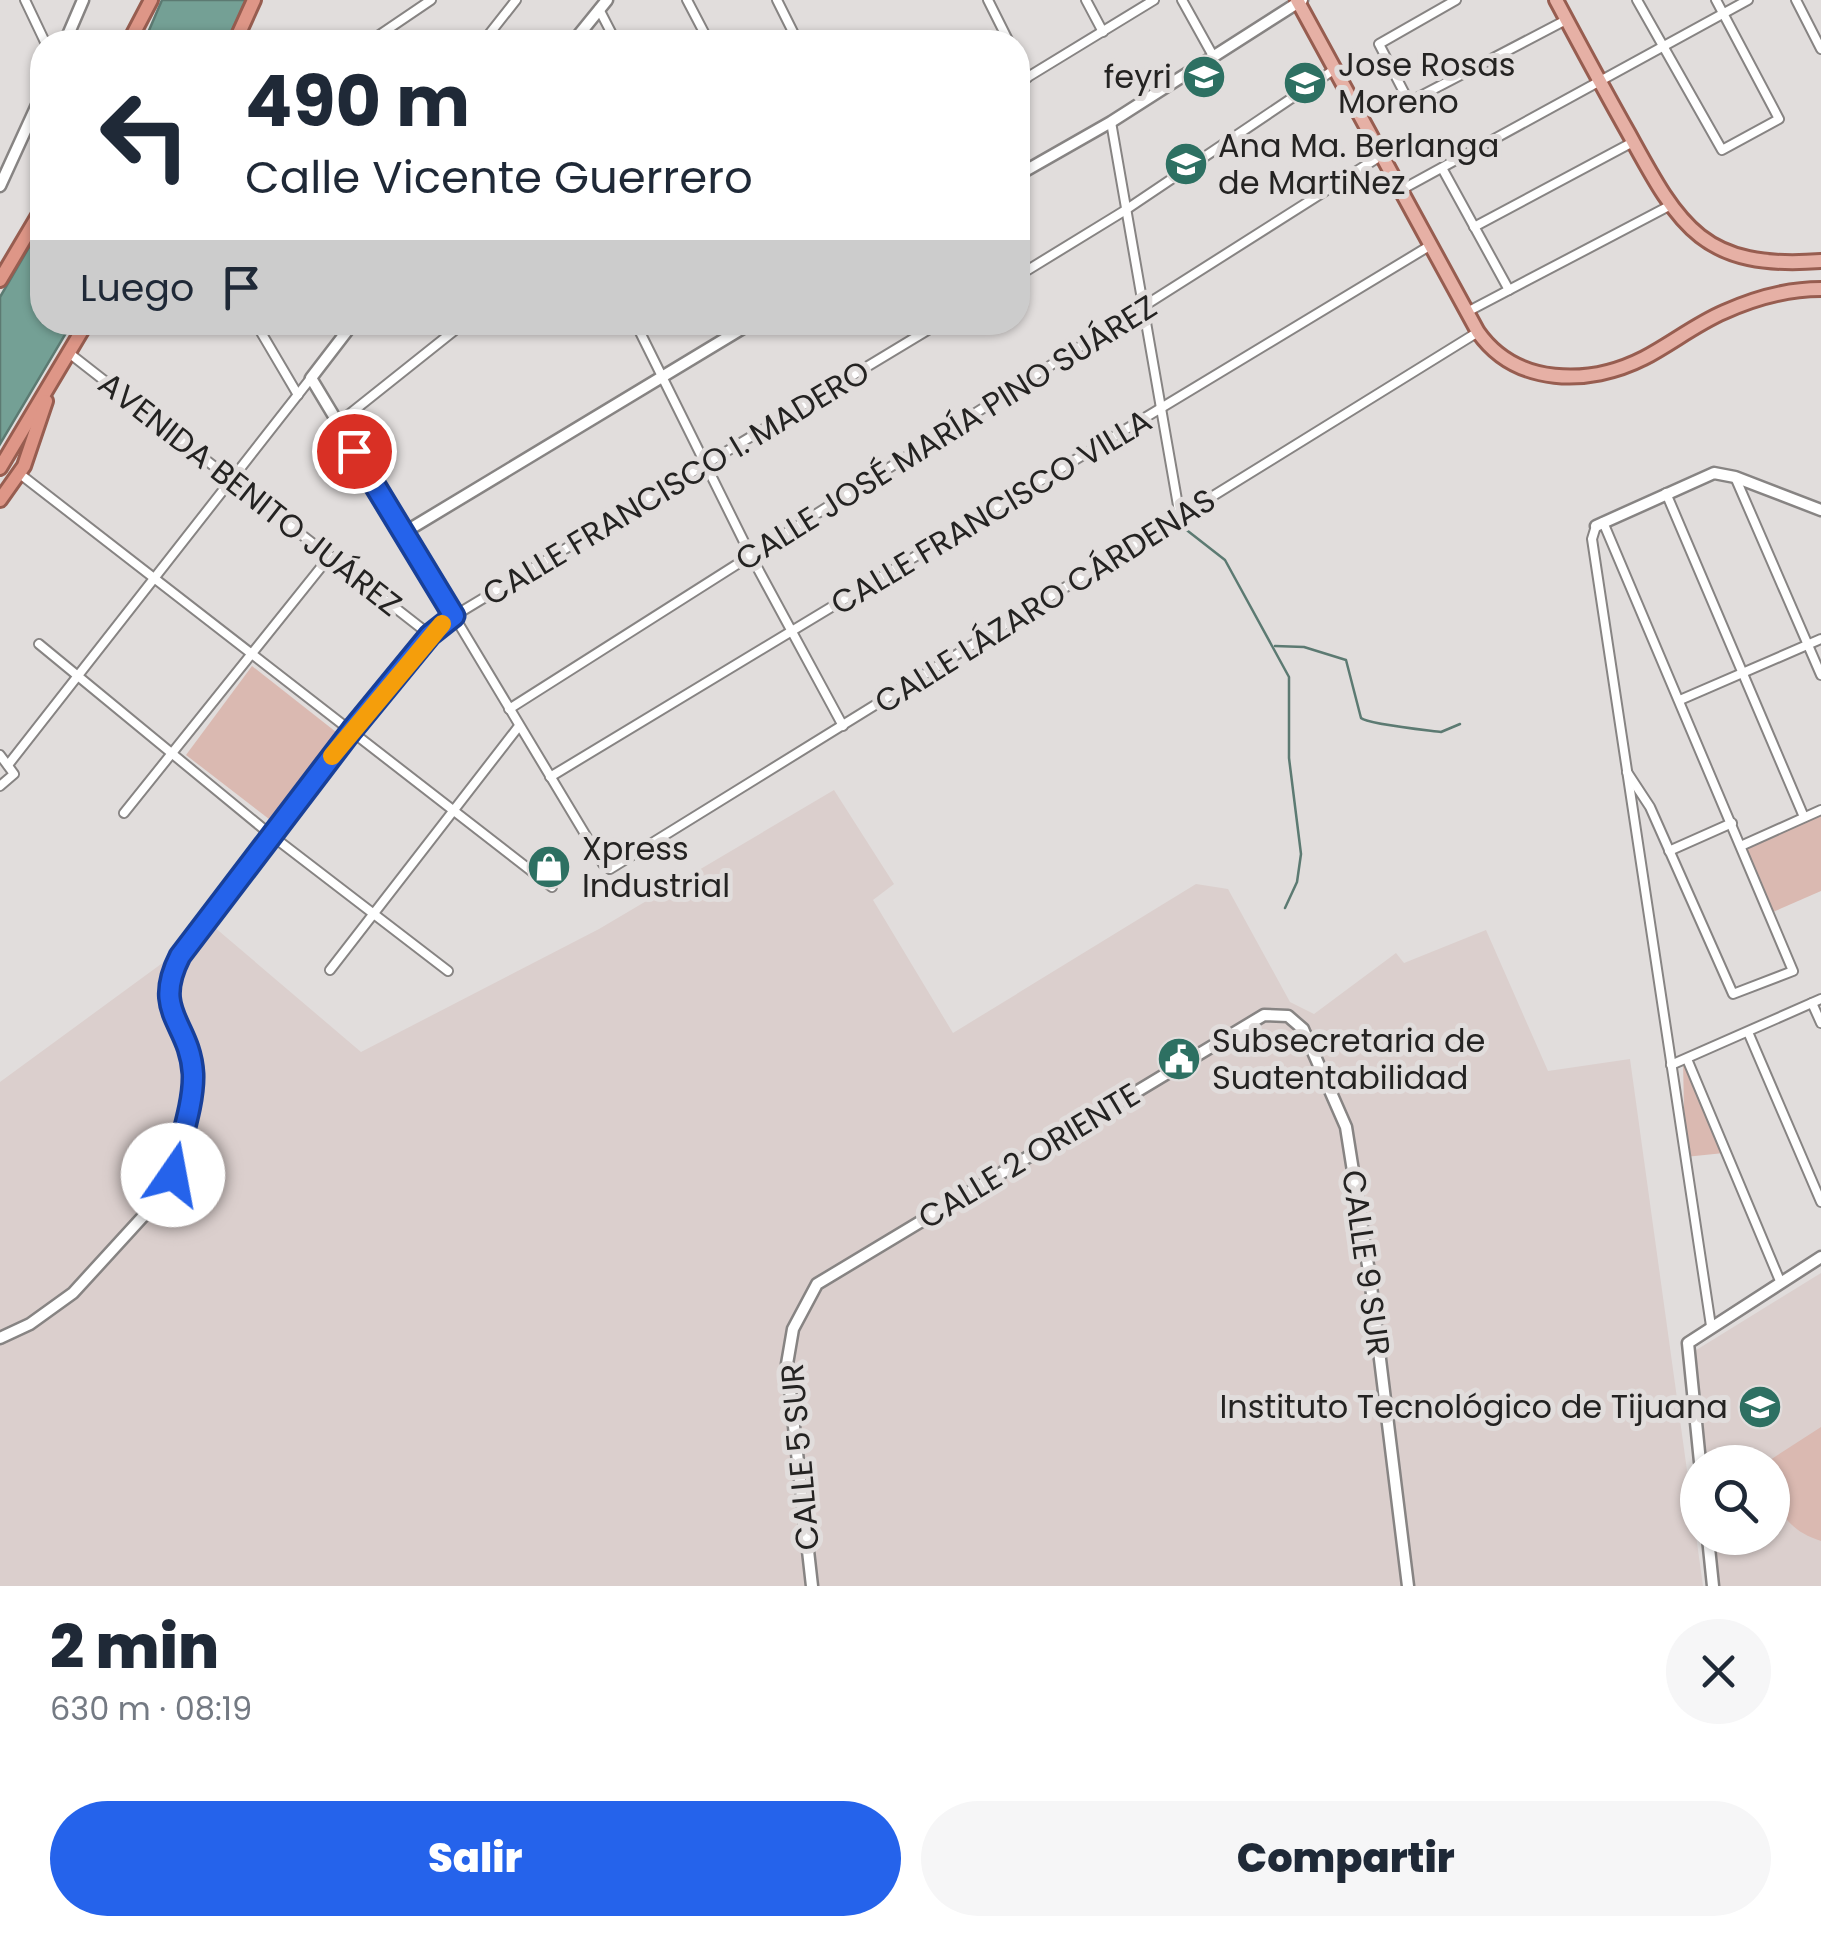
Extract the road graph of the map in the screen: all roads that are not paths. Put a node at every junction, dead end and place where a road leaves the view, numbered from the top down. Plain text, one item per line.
1 (25, 0) edge
2 (83, 0) edge
3 (151, 0) edge
4 (254, 0) edge
5 (430, 0) edge
6 (516, 0) edge
7 (607, 0) edge
8 (688, 0) edge
9 (777, 0) edge
10 (988, 0) edge
11 (1086, 0) edge
12 (1154, 0) edge
13 (1182, 0) edge
14 (1456, 0) edge
15 (1556, 0) edge
16 (1637, 0) edge
17 (1716, 0) edge
18 (1748, 0) edge
19 (1796, 0) edge
20 (1300, 1) edge
21 (598, 10) junction
22 (1724, 14) junction
23 (1566, 20) junction
24 (39, 30) edge
25 (70, 30) edge
26 (135, 30) edge
27 (241, 30) edge
28 (386, 30) edge
29 (492, 30) edge
30 (582, 30) edge
31 (609, 30) edge
32 (703, 30) edge
33 (792, 30) edge
34 (1003, 30) edge
35 (1103, 32) junction
36 (1662, 47) junction
37 (1821, 49) edge
38 (1212, 54) junction
39 (1334, 68) junction
40 (1030, 76) edge
41 (1599, 80) junction
42 (30, 120) edge
43 (1111, 122) junction
44 (1633, 142) junction
45 (1382, 155) junction
46 (1030, 167) edge
47 (1442, 168) junction
48 (0, 186) edge
49 (1401, 190) junction
50 (1668, 206) junction
51 (1124, 211) junction
52 (1474, 226) junction
53 (30, 229) edge
54 (1430, 245) junction
55 (1821, 260) edge
56 (1030, 269) edge
57 (0, 280) edge
58 (1821, 289) edge
59 (1509, 290) junction
60 (1142, 310) junction
61 (1467, 312) junction
62 (1478, 332) junction
63 (80, 335) edge
64 (263, 335) edge
65 (344, 335) edge
66 (449, 335) edge
67 (642, 335) edge
68 (731, 335) edge
69 (920, 335) edge
70 (69, 353) junction
71 (661, 374) junction
72 (54, 375) junction
73 (311, 378) junction
74 (298, 395) junction
75 (1160, 410) junction
76 (337, 424) junction
77 (707, 466) junction
78 (0, 468) edge
79 (20, 474) junction
80 (1735, 477) junction
81 (234, 480) junction
82 (1666, 493) junction
83 (0, 500) edge
84 (1821, 510) edge
85 (1180, 517) junction
86 (1600, 524) junction
87 (405, 532) junction
88 (330, 556) junction
89 (752, 556) junction
90 (156, 579) junction
91 (454, 616) junction
92 (792, 632) junction
93 (430, 635) junction
94 (1821, 640) edge
95 (39, 644) dead end
96 (1808, 644) junction
97 (254, 654) junction
98 (1744, 672) junction
99 (1821, 675) edge
100 (78, 679) junction
101 (1680, 700) junction
102 (509, 709) junction
103 (519, 726) junction
104 (843, 726) junction
105 (352, 730) junction
106 (0, 755) edge
107 (172, 755) junction
108 (8, 765) junction
109 (1627, 772) junction
110 (550, 777) junction
111 (0, 786) edge
112 (1821, 810) edge
113 (451, 811) junction
114 (124, 813) dead end
115 (1804, 817) junction
116 (1732, 823) junction
117 (272, 835) junction
118 (1742, 845) junction
119 (1668, 851) junction
120 (552, 887) dead end
121 (376, 912) junction
122 (330, 970) dead end
123 (448, 971) dead end
124 (1817, 1001) edge
125 (1288, 1016) joint
126 (1821, 1024) edge
127 (1748, 1032) junction
128 (1687, 1059) junction
129 (1671, 1065) junction
130 (1821, 1202) edge
131 (1821, 1257) edge
132 (1780, 1281) junction
133 (1711, 1326) junction
134 (793, 1329) joint
135 (0, 1338) edge
136 (1698, 1445) edge
137 (1710, 1555) edge
138 (812, 1586) edge
139 (1408, 1586) edge
140 (1713, 1586) edge

1 - 24 street
2 - 25 street
3 - 26 highway
4 - 27 highway
5 - 28 street
6 - 29 street
7 - 21 street
8 - 32 street
9 - 33 street
10 - 34 street
11 - 35 street
12 - 35 street
13 - 38 street
14 - 23 street
15 - 23 main road
16 - 36 street
17 - 22 street
18 - 22 street
19 - 37 street
20 - 38 street
20 - 39 main road
21 - 30 street
21 - 31 street
22 - 36 street
22 - 36 street
23 - 41 main road
35 - 40 street
36 - 41 street
38 - 43 street
39 - 45 main road
39 - 51 street
41 - 44 main road
41 - 47 street
42 - 48 street
43 - 46 street
43 - 51 street
44 - 50 main road
44 - 52 street
45 - 49 main road
45 - 60 street, CALLE JOSÉ MARÍA PINO SUÁREZ
47 - 49 street
47 - 52 street
49 - 54 main road
50 - 55 main road
50 - 59 street
51 - 56 street
51 - 60 street
52 - 59 street
53 - 57 highway
54 - 61 main road
54 - 75 street, CALLE FRANCISCO VILLA
58 - 62 main road
59 - 61 street
60 - 75 street
60 - 89 street, CALLE JOSÉ MARÍA PINO SUÁREZ
61 - 62 main road
62 - 85 street, CALLE LÁZARO CÁRDENAS
63 - 70 highway
64 - 74 street
65 - 73 street
66 - 76 street
67 - 71 street
68 - 71 street
69 - 77 street, CALLE FRANCISCO I. MADERO
70 - 72 highway
70 - 81 street, AVENIDA BENITO JUÁREZ
71 - 77 street
71 - 87 street
72 - 78 highway
72 - 79 highway
73 - 74 street
73 - 76 street
74 - 81 street
75 - 85 street
75 - 92 street, CALLE FRANCISCO VILLA
76 - 87 street
77 - 89 street
77 - 91 street, CALLE FRANCISCO I. MADERO
79 - 83 highway
79 - 90 street
80 - 82 street
80 - 84 street
80 - 96 street
81 - 88 street, AVENIDA BENITO JUÁREZ
81 - 90 street
82 - 86 street
82 - 98 street
85 - 104 street, CALLE LÁZARO CÁRDENAS
86 - 101 street
86 - 109 street
87 - 91 street
88 - 93 street, AVENIDA BENITO JUÁREZ
88 - 97 street
89 - 92 street
89 - 102 street, CALLE JOSÉ MARÍA PINO SUÁREZ
90 - 97 street
90 - 100 street
91 - 93 street, CALLE FRANCISCO I. MADERO
91 - 102 street
92 - 104 street
92 - 110 street, CALLE FRANCISCO VILLA
93 - 105 street, CALLE FRANCISCO I. MADERO
94 - 96 street
95 - 100 street
96 - 98 street
96 - 99 street
97 - 105 street
97 - 107 street
98 - 101 street
98 - 115 street
100 - 107 street
100 - 108 street
101 - 116 street
102 - 103 street
103 - 110 street
103 - 113 street
104 - 110 street, CALLE LÁZARO CÁRDENAS
105 - 113 street
105 - 117 street, CALLE FRANCISCO I. MADERO
106 - 108 street
107 - 114 street
107 - 117 street
108 - 111 street
109 - 119 street
109 - 129 street
112 - 115 street
113 - 120 street
113 - 121 street
115 - 118 street
116 - 118 street
116 - 119 street
117 - 121 street
117 - 135 street, CALLE FRANCISCO I. MADERO
118 - 119 street
121 - 122 street
121 - 123 street
124 - 126 street
124 - 127 street
125 - 134 street, CALLE 2 ORIENTE
125 - 139 street, CALLE 9 SUR
127 - 128 street
127 - 130 street
128 - 129 street
128 - 132 street
129 - 133 street
131 - 132 street
132 - 133 street
133 - 136 street
134 - 138 street, CALLE 5 SUR
137 - 140 street

